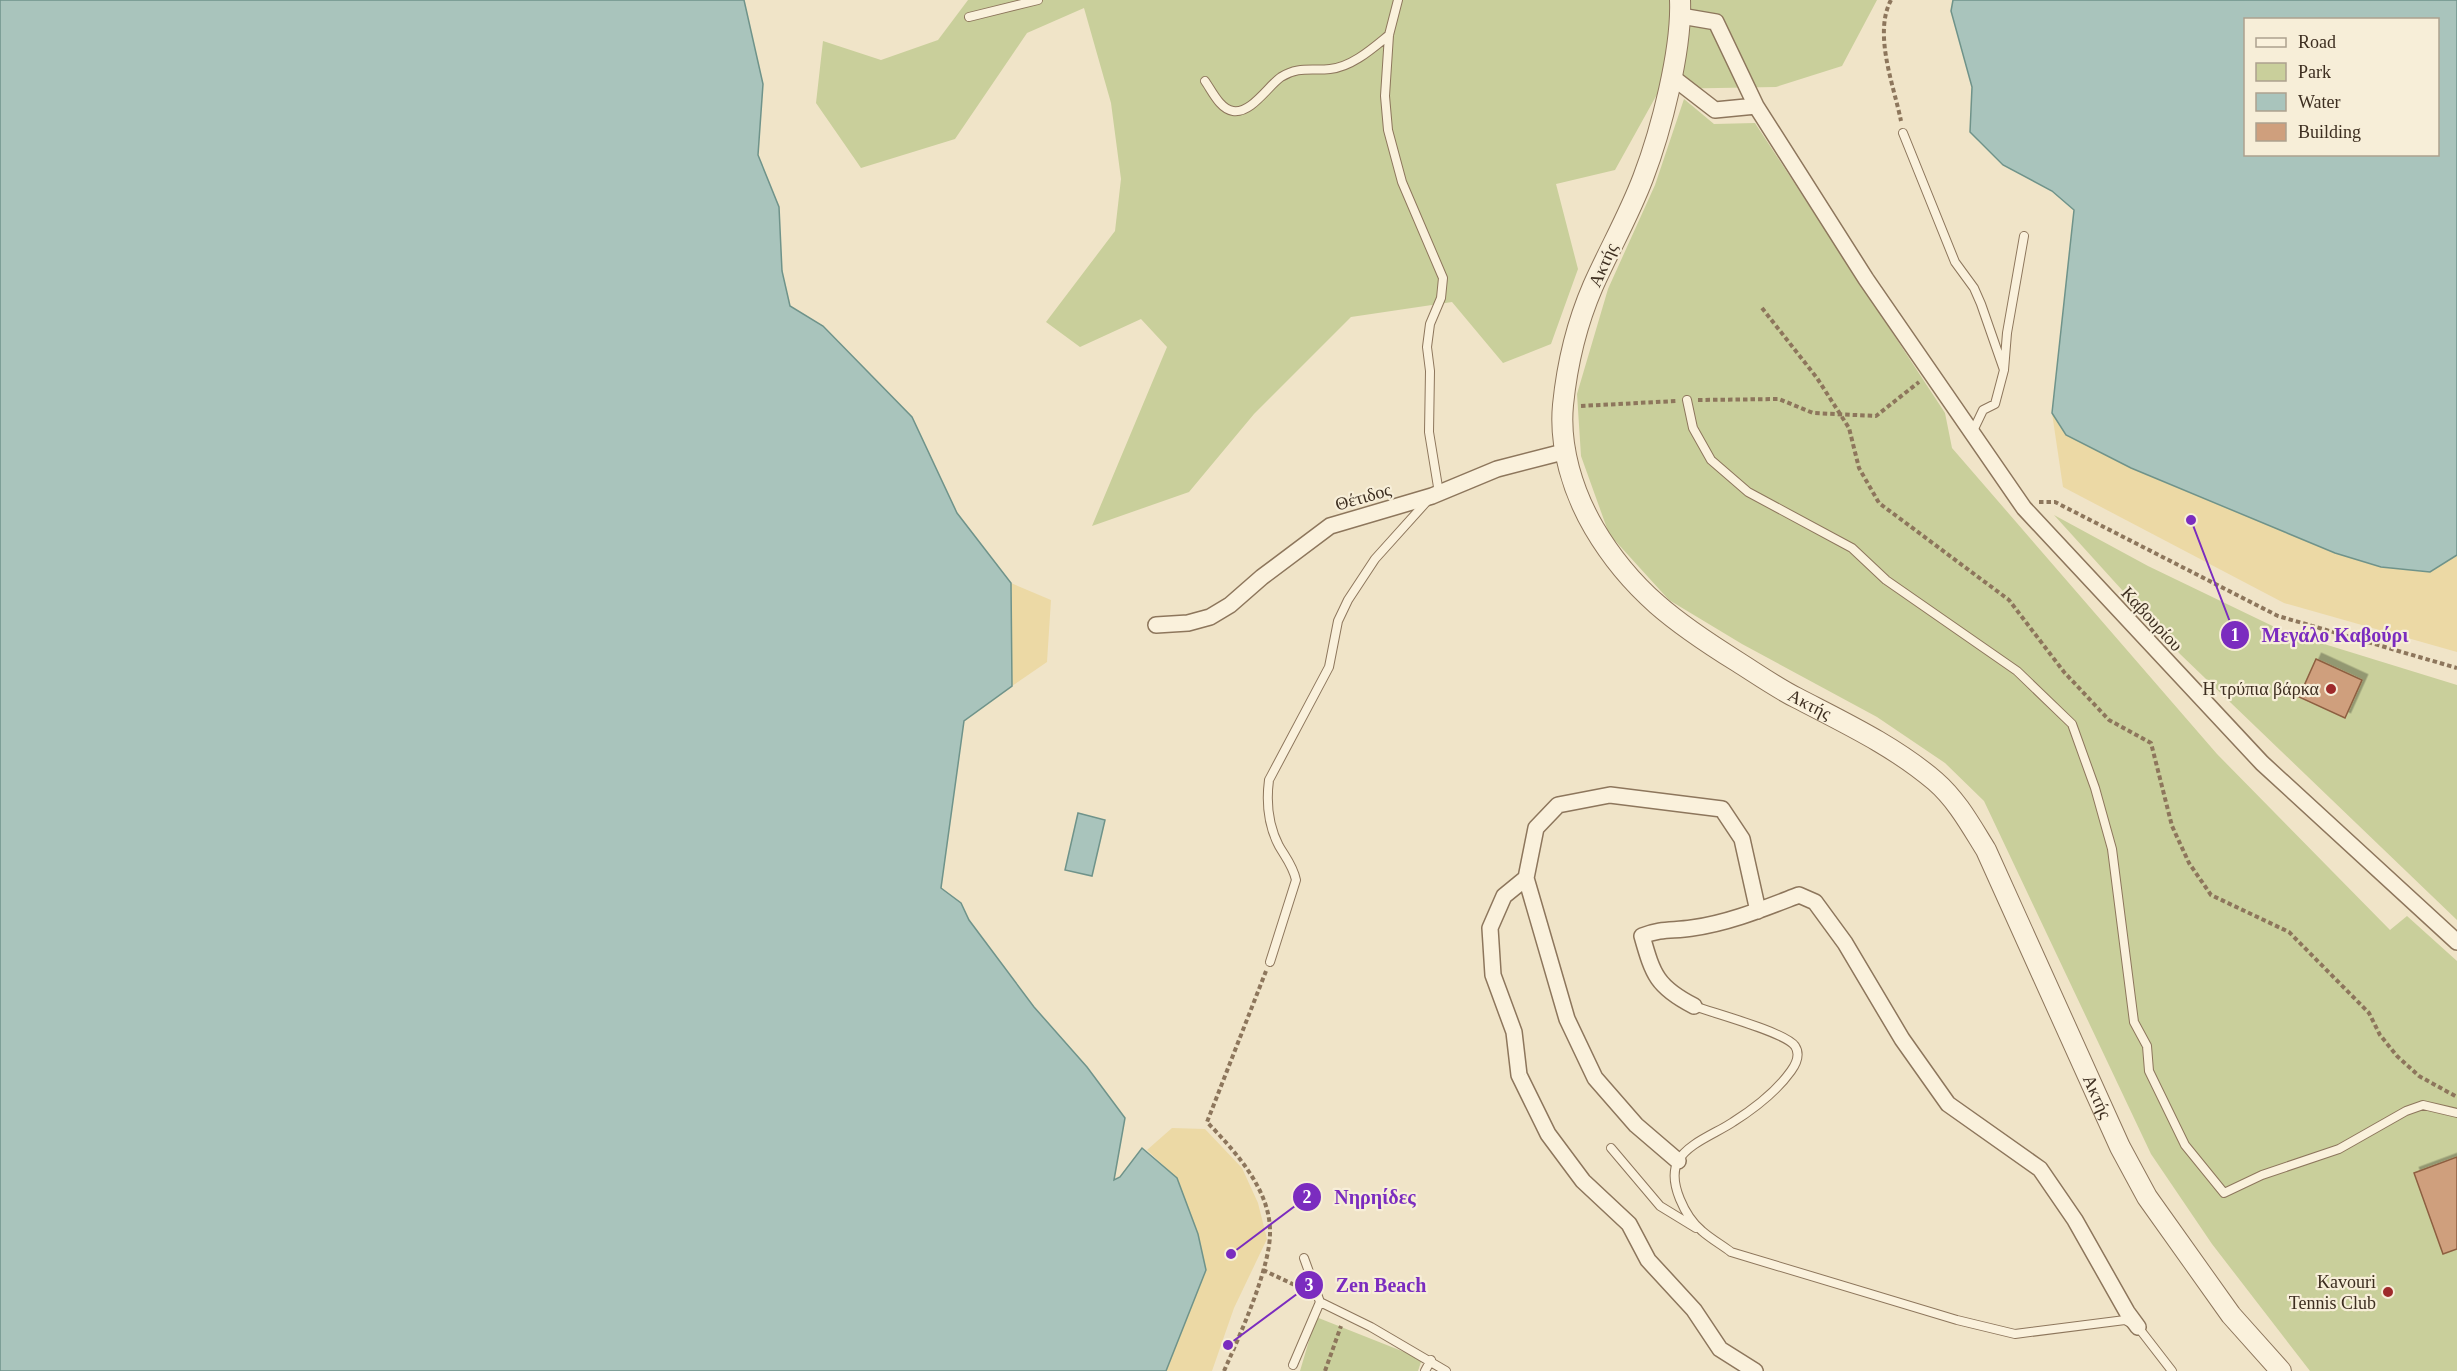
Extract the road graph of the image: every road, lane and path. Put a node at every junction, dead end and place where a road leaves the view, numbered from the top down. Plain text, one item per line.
1 (1038, 0) edge
2 (1398, 0) edge
3 (1891, 0) edge
4 (1680, 8) edge
5 (969, 17) dead end
6 (1389, 35) junction
7 (1671, 76) junction
8 (1205, 81) dead end
9 (1756, 106) junction
10 (1903, 133) joint
11 (2024, 236) dead end
12 (1762, 308) dead end
13 (2004, 370) junction
14 (1930, 374) junction
15 (1687, 400) junction
16 (1563, 407) junction
17 (1838, 414) junction
18 (1971, 434) junction
19 (1566, 451) junction
20 (1436, 494) junction
21 (2024, 508) junction
22 (1156, 625) dead end
23 (2457, 668) edge
24 (1526, 878) junction
25 (1758, 911) junction
26 (2457, 942) edge
27 (1270, 962) joint
28 (1694, 1006) joint
29 (2457, 1097) edge
30 (2457, 1113) edge
31 (1611, 1148) dead end
32 (1678, 1161) junction
33 (1700, 1230) junction
34 (1304, 1258) dead end
35 (1320, 1302) junction
36 (1343, 1320) dead end
37 (2138, 1327) junction
38 (1431, 1360) junction
39 (1293, 1365) dead end
40 (1224, 1371) edge
41 (1325, 1371) edge
42 (1425, 1371) edge
43 (1446, 1371) edge
44 (1755, 1371) edge
45 (2172, 1371) edge
46 (2281, 1371) edge

1 - 5 lane
2 - 6 lane
3 - 10 path
4 - 7 street, Ακτής
4 - 9 street, Καβουρίου
6 - 8 lane
6 - 20 lane
7 - 9 street
7 - 16 street, Ακτής
9 - 14 street, Καβουρίου
10 - 13 lane
11 - 13 lane
12 - 17 path
13 - 18 lane
14 - 17 path
14 - 18 street, Καβουρίου
15 - 16 path
15 - 17 path
15 - 30 lane
16 - 19 street, Ακτής
17 - 29 path
18 - 21 street, Καβουρίου
19 - 20 street, Θέτιδος
19 - 46 street, Ακτής
20 - 22 street, Θέτιδος
20 - 27 lane
21 - 23 path
21 - 26 street, Καβουρίου
24 - 25 street
24 - 32 street
24 - 44 street
25 - 28 street
25 - 37 street
27 - 40 path
28 - 32 lane
31 - 33 lane
32 - 33 lane
33 - 37 lane
34 - 35 lane
35 - 38 lane
35 - 39 lane
36 - 41 path
37 - 45 lane
38 - 42 lane
38 - 43 lane

